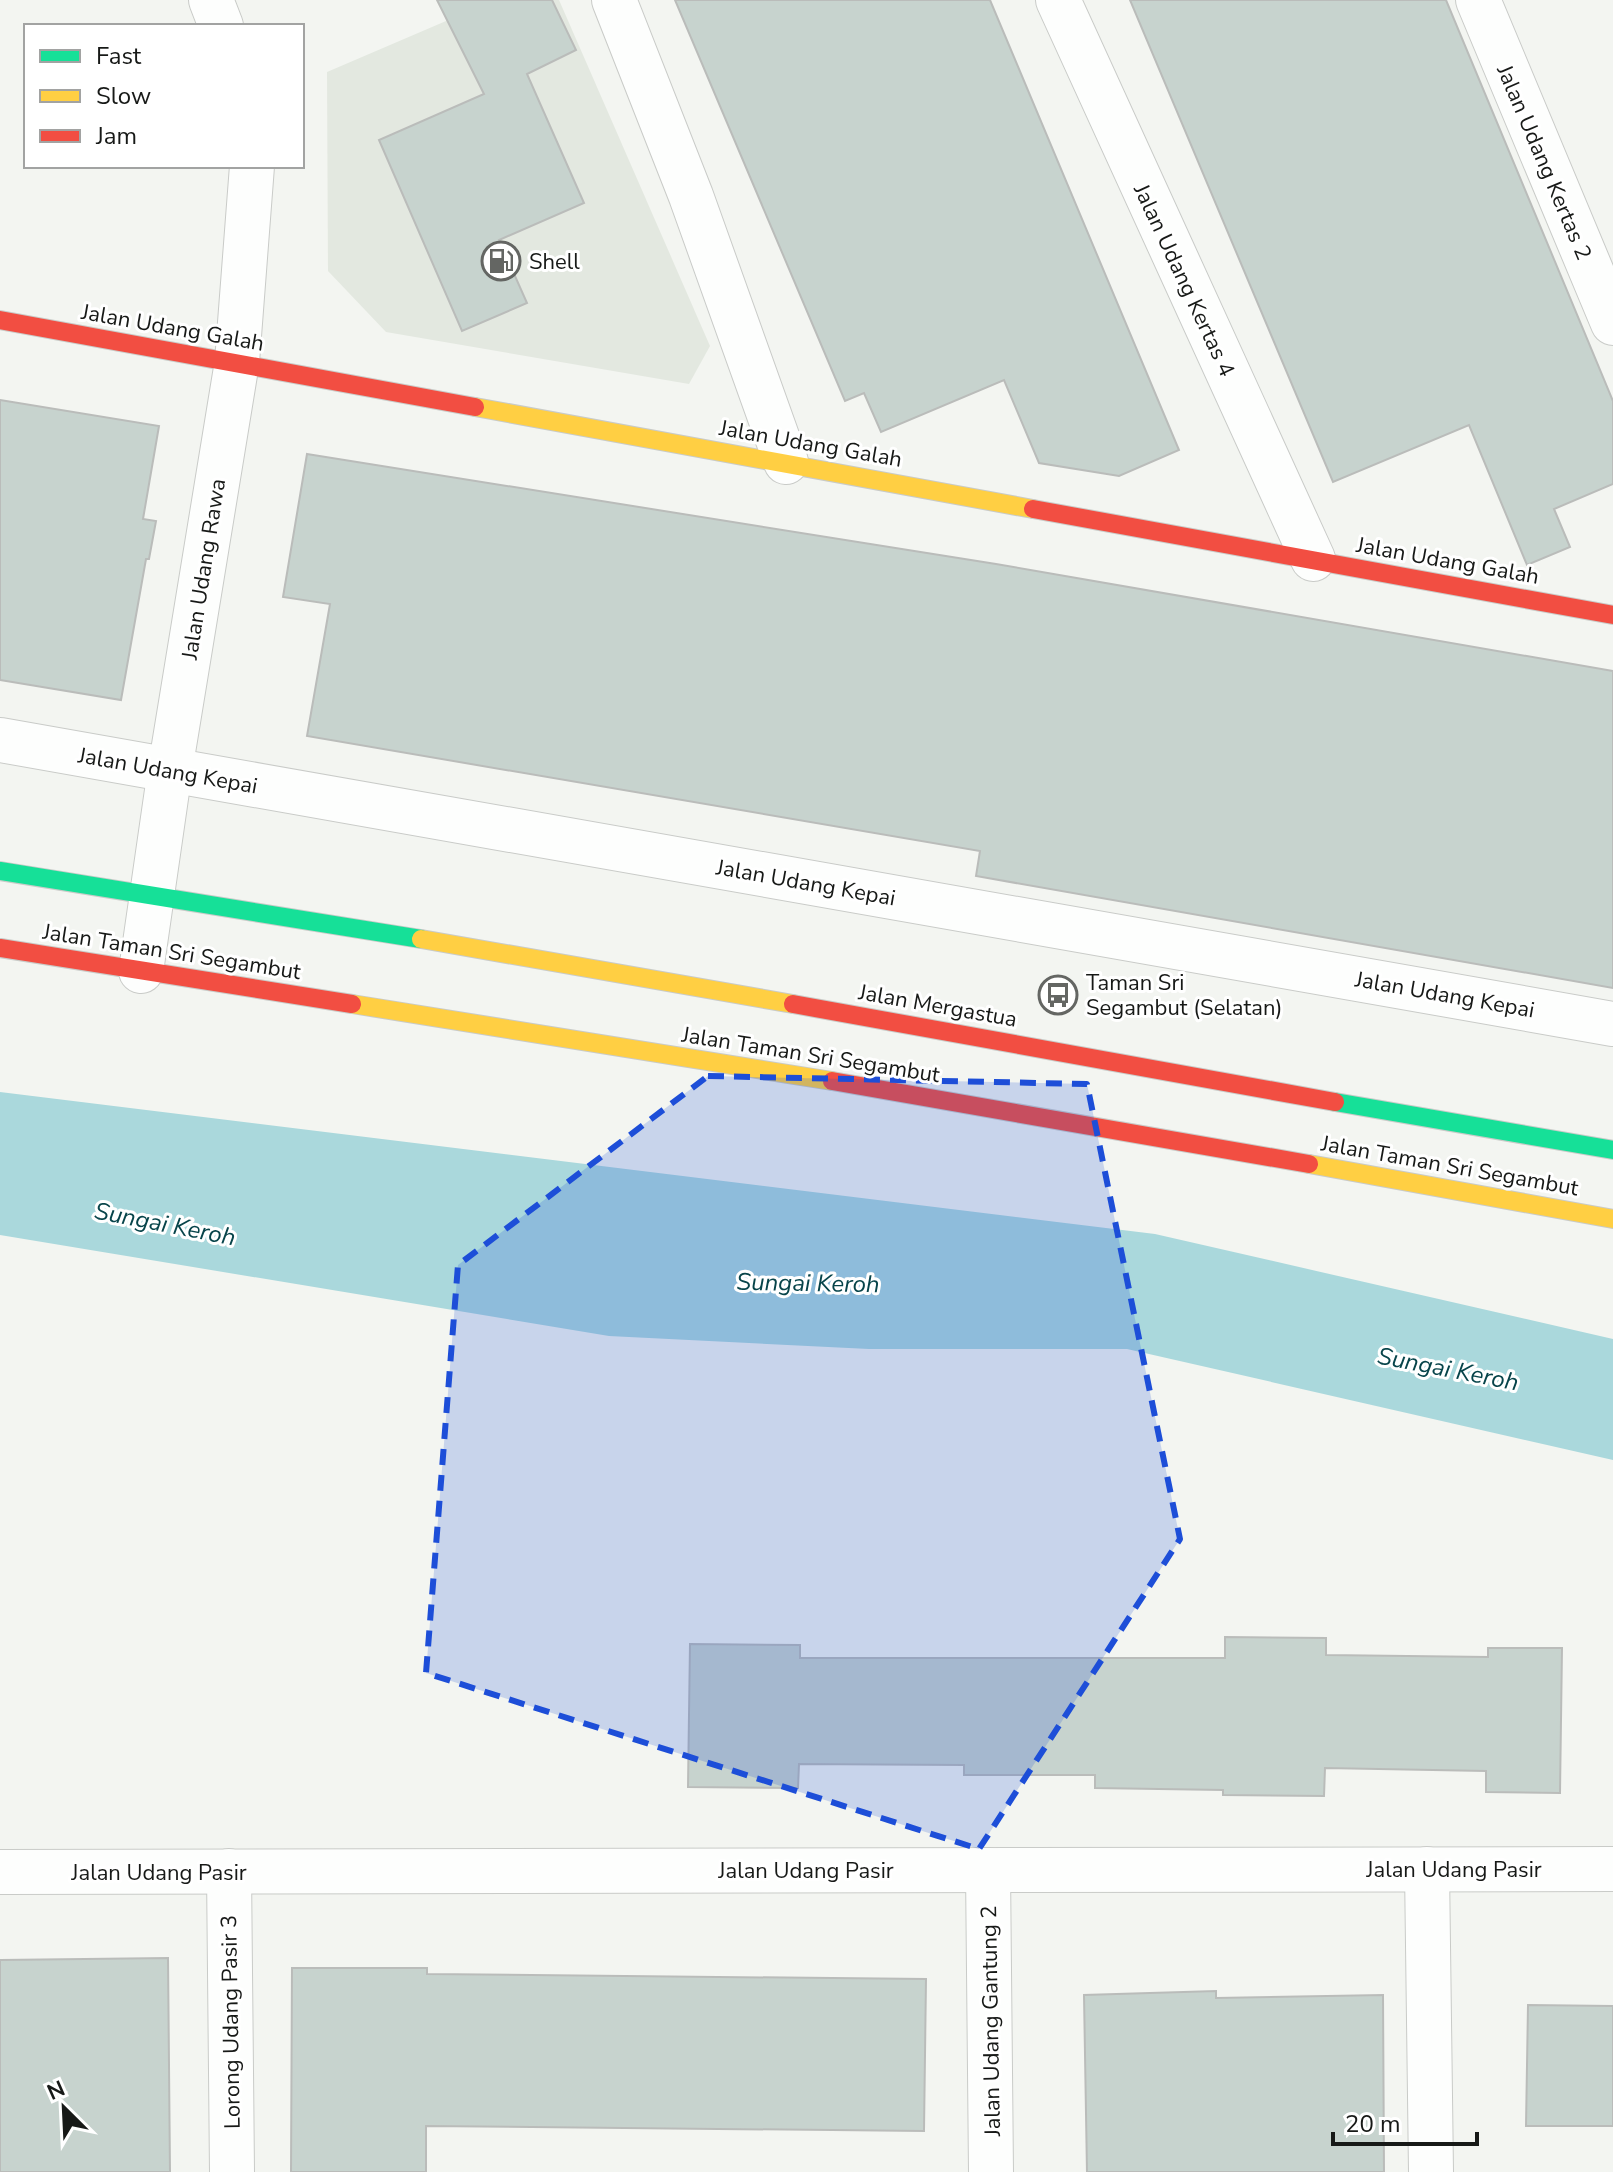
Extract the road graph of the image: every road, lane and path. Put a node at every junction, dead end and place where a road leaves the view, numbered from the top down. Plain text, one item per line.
1 (211, 0) edge
2 (614, 0) edge
3 (1058, 0) edge
4 (1478, 0) edge
5 (220, 24) edge
6 (252, 168) edge
7 (0, 320) edge
8 (1613, 323) edge
9 (237, 362) junction
10 (786, 462) junction
11 (1313, 559) junction
12 (1613, 615) edge
13 (0, 740) edge
14 (170, 770) junction
15 (0, 871) edge
16 (151, 896) junction
17 (0, 948) edge
18 (141, 971) junction
19 (1613, 1024) edge
20 (1443, 1122) joint
21 (1613, 1150) edge
22 (1613, 1219) edge
23 (1427, 1869) junction
24 (1613, 1869) edge
25 (988, 1870) junction
26 (229, 1871) junction
27 (0, 1872) edge
28 (232, 2172) edge
29 (991, 2172) edge
30 (1431, 2172) edge

1 - 5 street
2 - 10 street
3 - 11 street, Jalan Udang Kertas 4
4 - 8 street, Jalan Udang Kertas 2
6 - 9 street, Jalan Udang Rawa
7 - 9 street, Jalan Udang Galah
9 - 10 street, Jalan Udang Galah
9 - 14 street, Jalan Udang Rawa
10 - 11 street, Jalan Udang Galah
11 - 12 street, Jalan Udang Galah
13 - 14 street, Jalan Udang Kepai
14 - 16 street, Jalan Udang Rawa
14 - 19 street, Jalan Udang Kepai
15 - 16 street
16 - 18 street, Jalan Udang Rawa
16 - 20 street, Jalan Mergastua
17 - 18 street, Jalan Taman Sri Segambut
18 - 22 street, Jalan Taman Sri Segambut
20 - 21 street, Jalan Taman Sri Segambut
23 - 24 street, Jalan Udang Pasir
23 - 25 street, Jalan Udang Pasir
23 - 30 street
25 - 26 street, Jalan Udang Pasir
25 - 29 street, Jalan Udang Gantung 2
26 - 27 street, Jalan Udang Pasir
26 - 28 street, Lorong Udang Pasir 3

